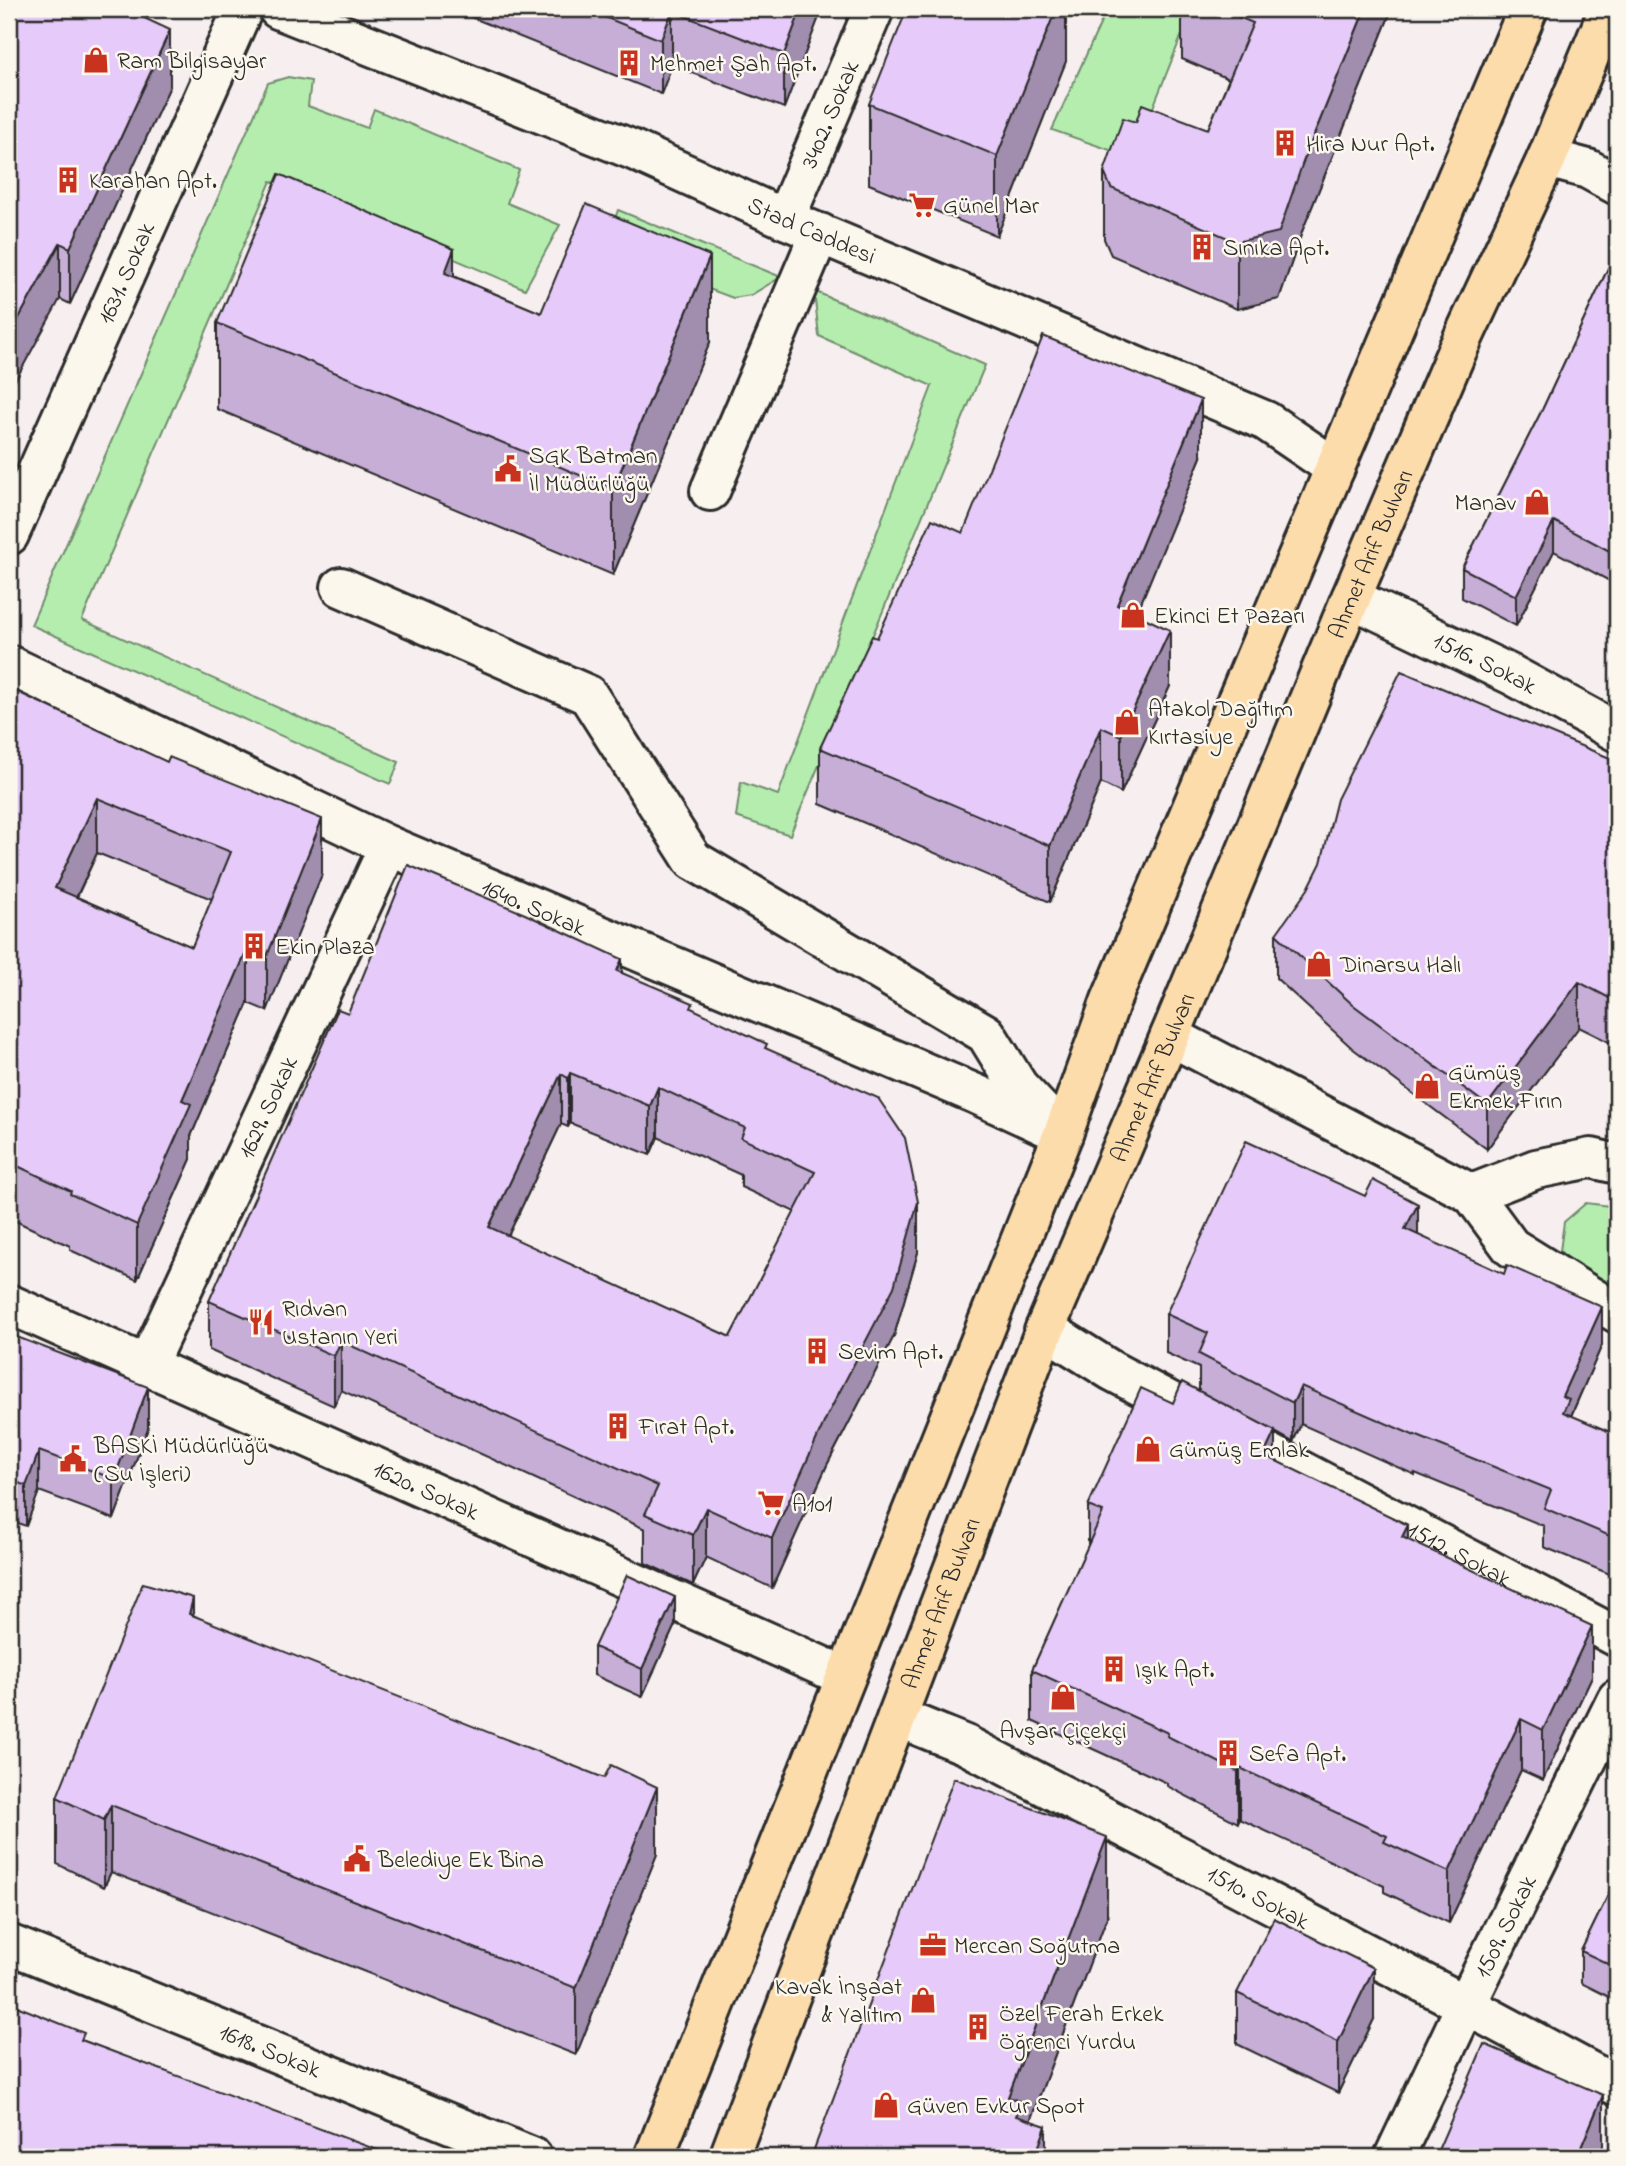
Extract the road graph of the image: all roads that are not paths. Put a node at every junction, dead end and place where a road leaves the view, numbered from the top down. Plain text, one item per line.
1 (243, 9) edge
2 (278, 9) edge
3 (874, 9) edge
4 (1528, 9) edge
5 (1609, 9) edge
6 (1546, 158) junction
7 (1617, 185) edge
8 (785, 219) junction
9 (820, 233) junction
10 (1335, 468) junction
11 (710, 491) dead end
12 (9, 535) edge
13 (341, 587) dead end
14 (1350, 598) junction
15 (9, 665) edge
16 (1617, 732) edge
17 (389, 846) junction
18 (1170, 1036) junction
19 (1063, 1134) junction
20 (1617, 1164) edge
21 (1472, 1194) junction
22 (9, 1304) edge
23 (1617, 1313) edge
24 (1045, 1329) junction
25 (146, 1367) junction
26 (1617, 1637) edge
27 (844, 1676) junction
28 (1617, 1699) edge
29 (897, 1717) junction
30 (9, 1944) edge
31 (1466, 2005) junction
32 (1617, 2086) edge
33 (533, 2157) edge
34 (654, 2157) edge
35 (729, 2157) edge
36 (1394, 2157) edge

1 - 12 street, 1631. Sokak
2 - 8 street, Stad Caddesi
3 - 8 street, 3402. Sokak
4 - 10 main road
5 - 6 main road, Ahmet Arif Bulvarı
6 - 7 street
6 - 14 main road, Ahmet Arif Bulvarı
8 - 9 street, Stad Caddesi
9 - 10 street, Stad Caddesi
9 - 11 street
10 - 19 main road
13 - 19 street
14 - 16 street, 1516. Sokak
14 - 18 main road, Ahmet Arif Bulvarı
15 - 17 street, 1640. Sokak
17 - 19 street, 1640. Sokak
17 - 25 street, 1629. Sokak
18 - 21 street
18 - 24 main road, Ahmet Arif Bulvarı
19 - 27 main road
20 - 21 street
21 - 23 street
22 - 25 street, 1620. Sokak
24 - 26 street, 1512. Sokak
24 - 29 main road, Ahmet Arif Bulvarı
25 - 27 street, 1620. Sokak
27 - 34 main road
28 - 31 street, 1509. Sokak
29 - 31 street, 1510. Sokak
29 - 35 main road, Ahmet Arif Bulvarı
30 - 33 street, 1618. Sokak
31 - 32 street, 1510. Sokak
31 - 36 street, 1509. Sokak

